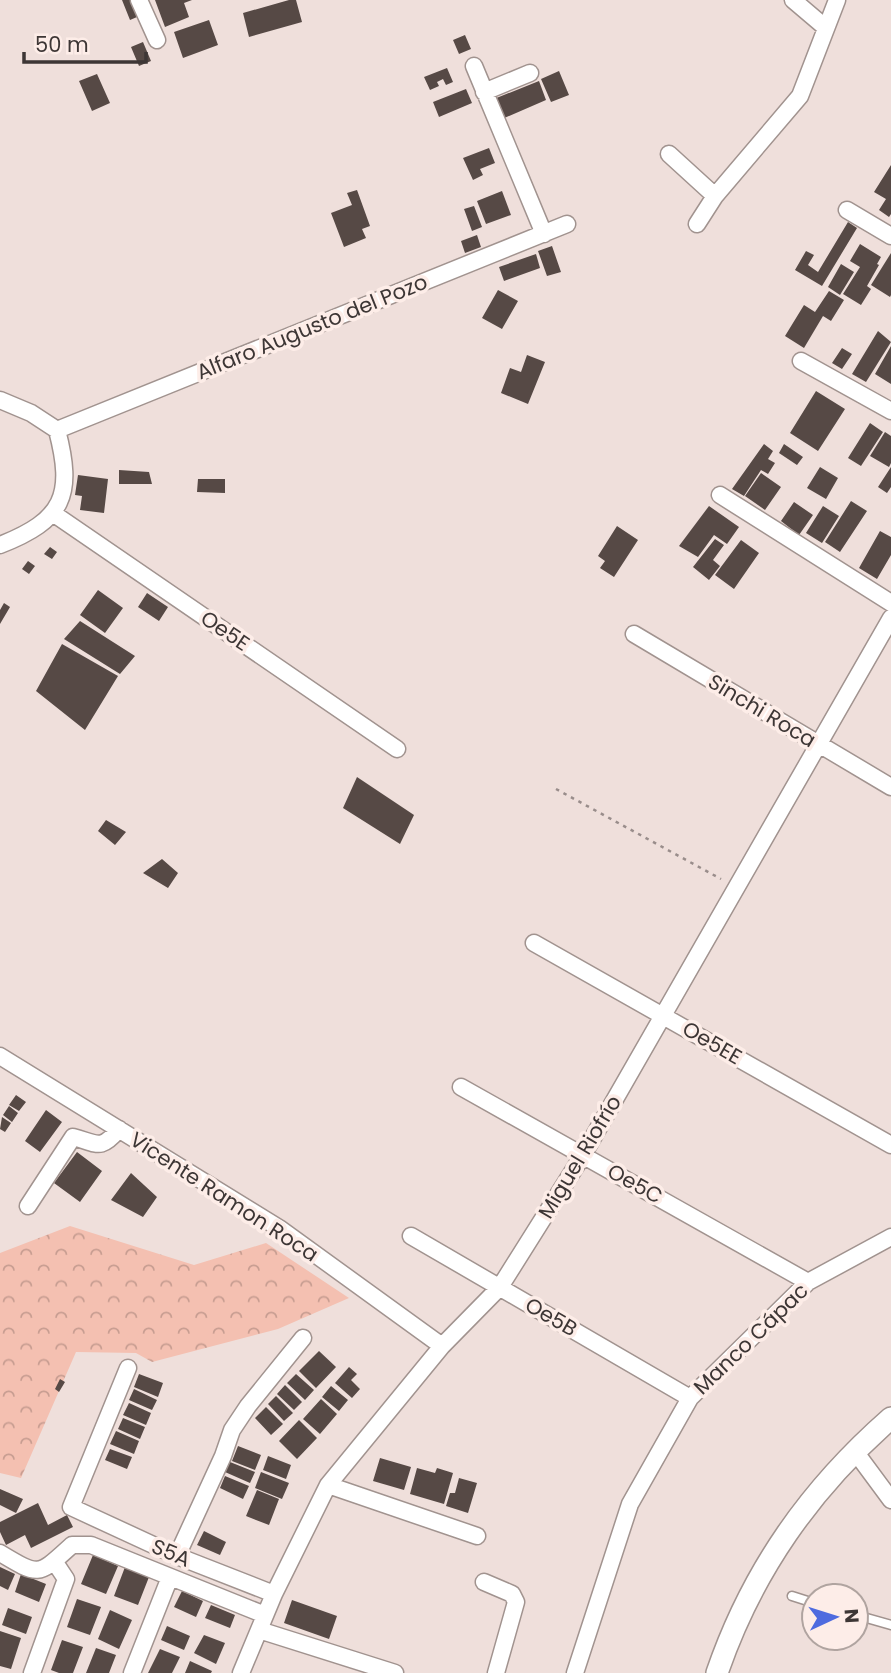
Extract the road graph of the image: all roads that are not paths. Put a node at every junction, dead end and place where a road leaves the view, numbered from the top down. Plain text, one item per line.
1 (139, 0) edge
2 (793, 0) edge
3 (837, 0) edge
4 (826, 28) junction
5 (157, 40) dead end
6 (474, 66) dead end
7 (530, 73) dead end
8 (484, 92) junction
9 (669, 154) dead end
10 (715, 195) junction
11 (847, 210) dead end
12 (567, 224) dead end
13 (697, 225) dead end
14 (544, 234) junction
15 (891, 236) edge
16 (801, 361) dead end
17 (0, 400) edge
18 (891, 411) edge
19 (57, 430) junction
20 (720, 495) dead end
21 (54, 514) junction
22 (0, 545) edge
23 (891, 603) edge
24 (891, 618) edge
25 (634, 634) dead end
26 (818, 745) junction
27 (397, 749) dead end
28 (891, 787) edge
29 (534, 943) dead end
30 (663, 1016) junction
31 (0, 1056) edge
32 (461, 1087) dead end
33 (119, 1129) junction
34 (891, 1144) edge
35 (583, 1155) junction
36 (28, 1206) dead end
37 (411, 1236) dead end
38 (891, 1237) edge
39 (808, 1282) junction
40 (500, 1287) junction
41 (303, 1338) dead end
42 (442, 1346) junction
43 (128, 1368) dead end
44 (690, 1398) junction
45 (891, 1418) edge
46 (854, 1450) junction
47 (328, 1485) junction
48 (891, 1500) edge
49 (477, 1536) dead end
50 (0, 1553) edge
51 (177, 1556) junction
52 (54, 1562) junction
53 (170, 1577) junction
54 (484, 1583) dead end
55 (274, 1594) junction
56 (792, 1596) dead end
57 (800, 1599) edge
58 (870, 1619) edge
59 (262, 1622) junction
60 (891, 1625) edge
61 (32, 1673) edge
62 (132, 1673) edge
63 (242, 1673) edge
64 (395, 1673) edge
65 (496, 1673) edge
66 (575, 1673) edge
67 (716, 1673) edge

1 - 5 street
2 - 4 street
3 - 4 street
4 - 10 street
6 - 8 street
7 - 8 street
8 - 14 street
9 - 10 street
10 - 13 street
11 - 15 street
12 - 14 street, Alfaro Augusto del Pozo
14 - 19 street, Alfaro Augusto del Pozo
16 - 18 street
17 - 19 street
19 - 21 street
20 - 23 street
21 - 22 street
21 - 27 street, Oe5E
24 - 26 street, Miguel Riofrío
25 - 26 street, Sinchi Roca
26 - 28 street, Sinchi Roca
26 - 30 street, Miguel Riofrío
29 - 30 street, Oe5EE
30 - 34 street, Oe5EE
30 - 35 street, Miguel Riofrío
31 - 33 street, Vicente Ramon Roca
32 - 35 street, Oe5C
33 - 36 street
33 - 42 street, Vicente Ramon Roca
35 - 39 street, Oe5C
35 - 40 street, Miguel Riofrío
37 - 40 street, Oe5B
38 - 39 street, Manco Cápac
39 - 44 street, Manco Cápac
40 - 42 street, Miguel Riofrío
40 - 44 street, Oe5B
41 - 51 street
42 - 47 street, Miguel Riofrío
43 - 51 street, S5A
44 - 66 street, Manco Cápac
45 - 46 main road
46 - 48 street
46 - 67 main road
47 - 49 street
47 - 55 street, Miguel Riofrío
50 - 52 street
51 - 55 street, S5A
52 - 53 street
52 - 61 street
53 - 59 street
53 - 62 street
54 - 65 street
55 - 59 street, Miguel Riofrío
56 - 57 lane
58 - 60 lane
59 - 63 street, Miguel Riofrío
59 - 64 street

